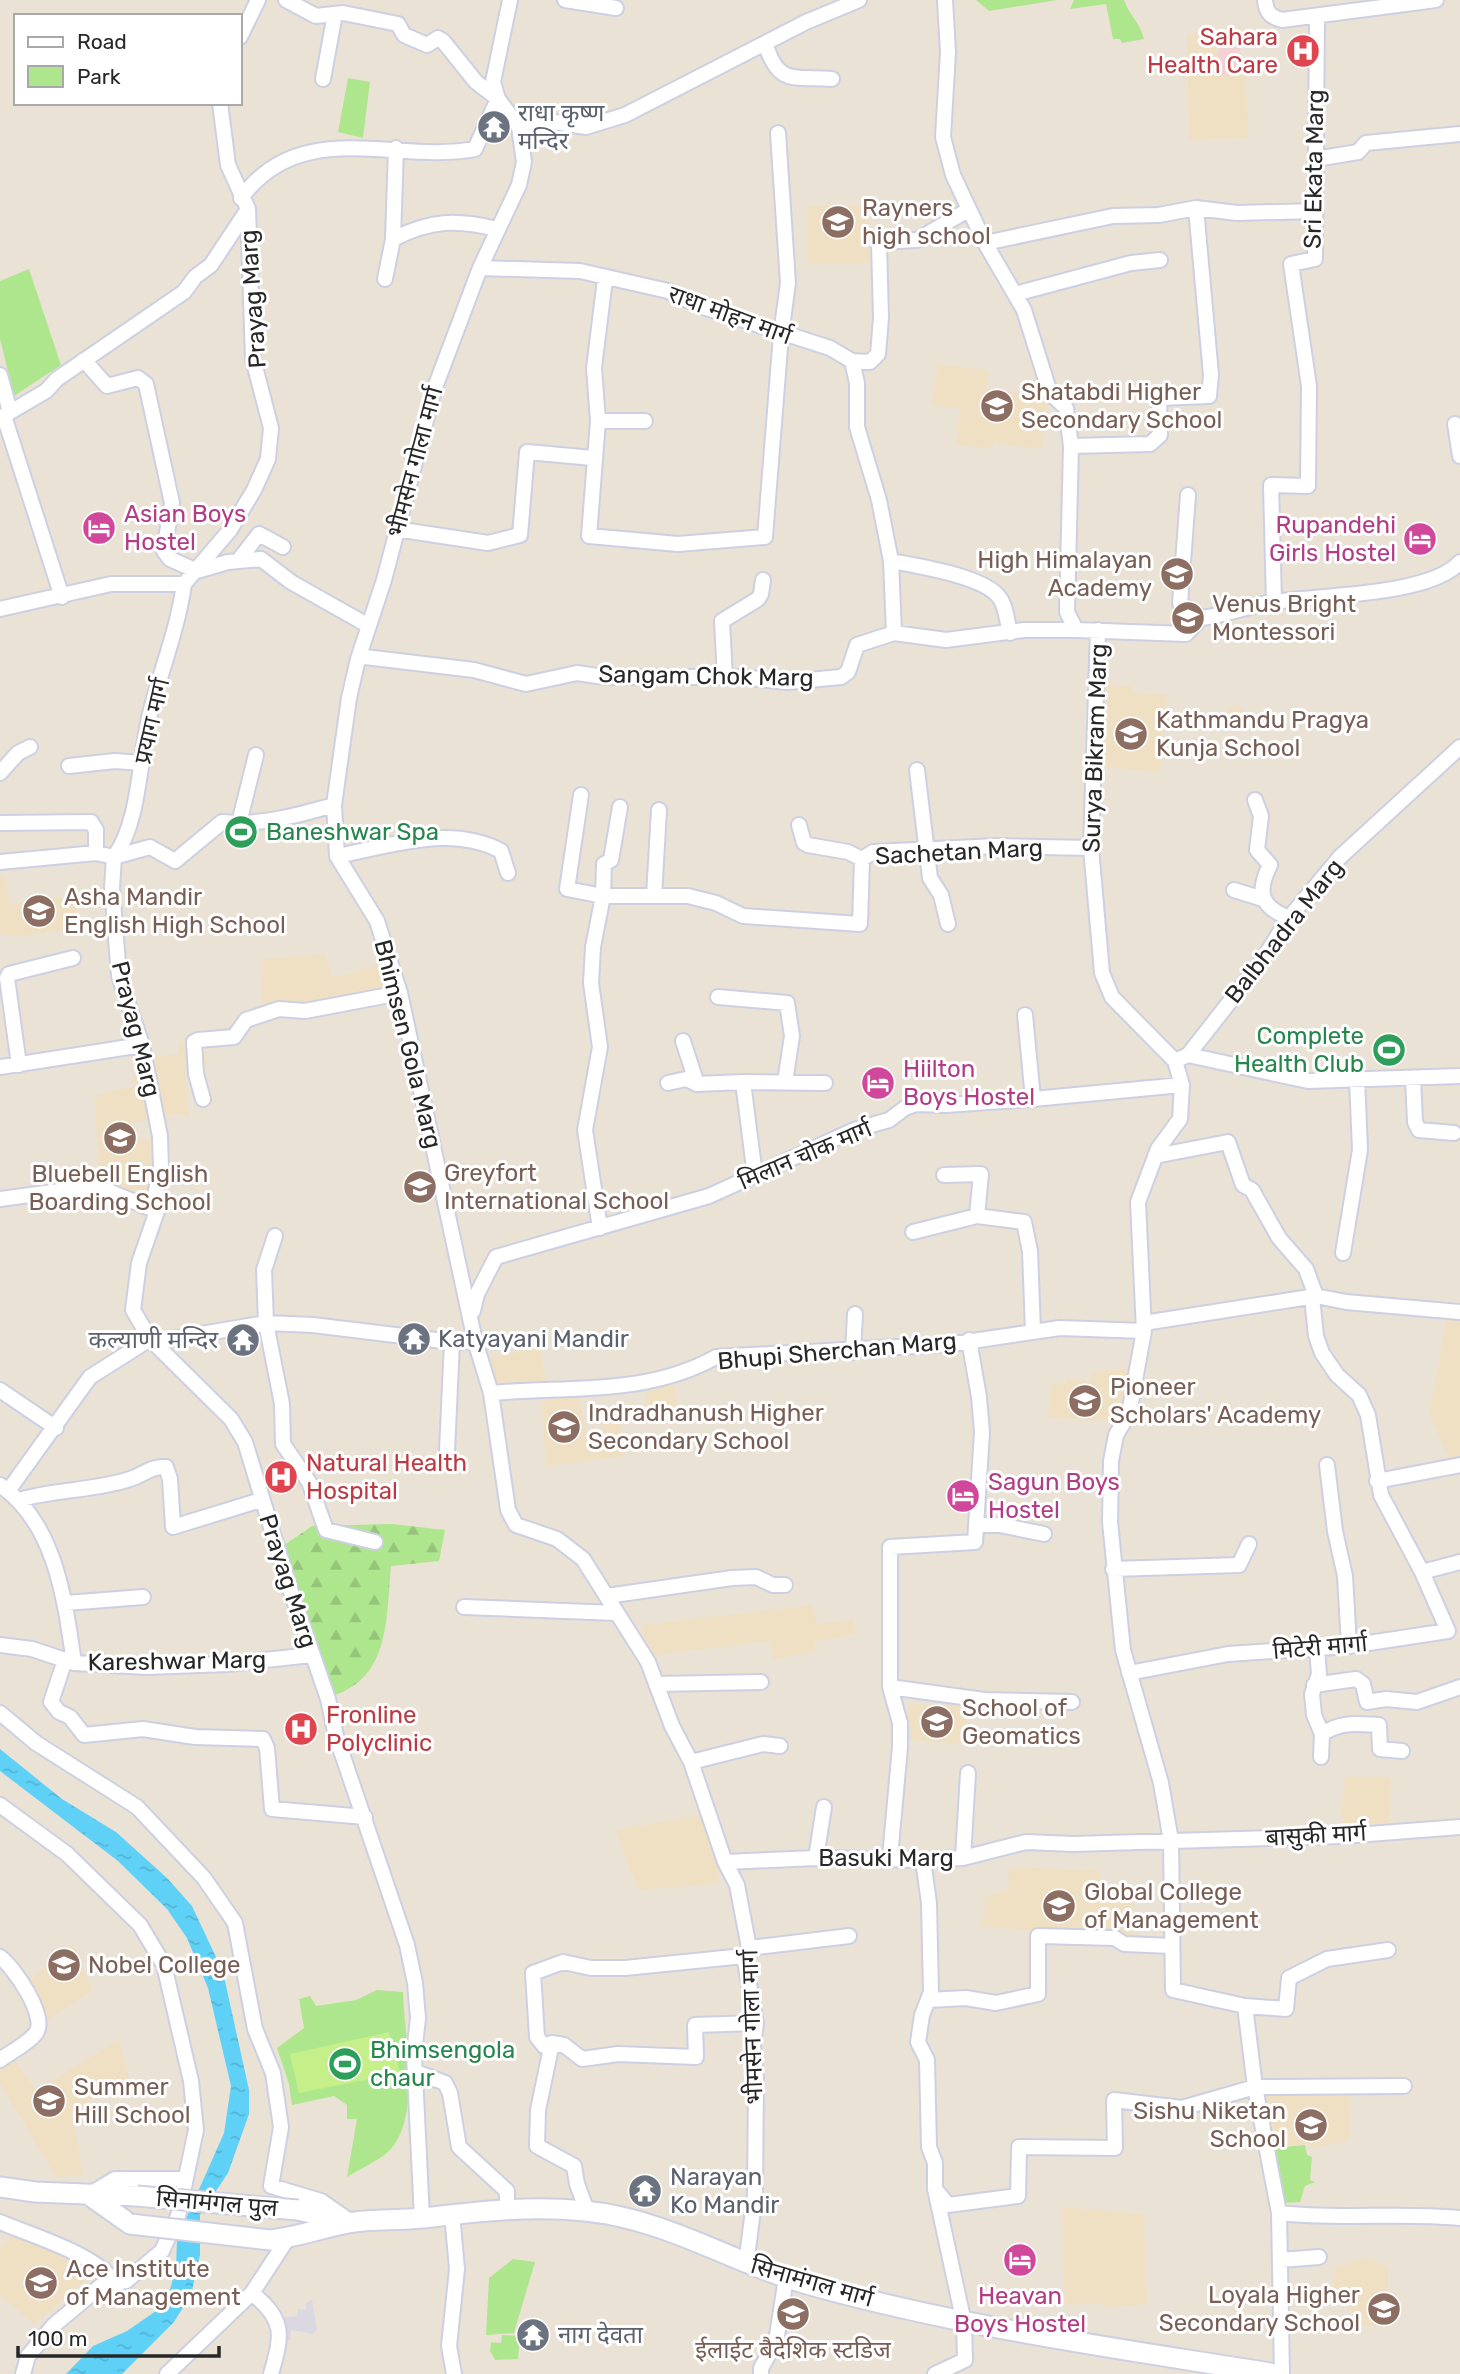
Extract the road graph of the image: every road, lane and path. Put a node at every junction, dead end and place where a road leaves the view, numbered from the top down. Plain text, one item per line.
1 (258, 0) edge
2 (286, 0) edge
3 (510, 0) edge
4 (565, 0) edge
5 (859, 0) edge
6 (945, 0) edge
7 (1265, 0) edge
8 (1436, 0) edge
9 (616, 8) dead end
10 (335, 14) junction
11 (1317, 16) junction
12 (242, 33) edge
13 (766, 45) junction
14 (323, 79) dead end
15 (832, 79) dead end
16 (498, 99) junction
17 (220, 105) edge
18 (519, 127) junction
19 (778, 133) dead end
20 (1460, 134) edge
21 (396, 148) junction
22 (1315, 159) junction
23 (244, 204) junction
24 (1196, 208) junction
25 (968, 210) junction
26 (1316, 211) junction
27 (497, 229) junction
28 (393, 239) junction
29 (985, 243) junction
30 (1160, 260) dead end
31 (480, 268) junction
32 (385, 279) dead end
33 (605, 279) junction
34 (1015, 294) junction
35 (781, 335) junction
36 (84, 360) junction
37 (852, 361) junction
38 (0, 375) edge
39 (5, 416) edge
40 (598, 421) junction
41 (645, 421) dead end
42 (1455, 424) dead end
43 (1070, 446) junction
44 (1460, 456) edge
45 (593, 458) junction
46 (1188, 495) dead end
47 (396, 529) junction
48 (284, 547) dead end
49 (238, 561) junction
50 (891, 561) junction
51 (1460, 562) edge
52 (197, 571) junction
53 (763, 580) dead end
54 (184, 584) junction
55 (62, 597) junction
56 (1274, 601) junction
57 (0, 609) edge
58 (1201, 618) junction
59 (369, 626) junction
60 (1098, 629) junction
61 (1076, 630) junction
62 (894, 633) junction
63 (1010, 633) junction
64 (358, 659) junction
65 (725, 678) junction
66 (30, 747) dead end
67 (1460, 747) edge
68 (256, 755) dead end
69 (141, 763) junction
70 (69, 766) dead end
71 (917, 770) dead end
72 (0, 773) edge
73 (581, 795) dead end
74 (1255, 800) dead end
75 (334, 805) junction
76 (620, 807) dead end
77 (659, 810) dead end
78 (239, 823) junction
79 (0, 824) edge
80 (799, 825) dead end
81 (1091, 848) junction
82 (928, 851) junction
83 (96, 853) junction
84 (337, 856) junction
85 (114, 857) junction
86 (862, 859) junction
87 (0, 862) edge
88 (508, 873) dead end
89 (1234, 890) dead end
90 (603, 896) junction
91 (654, 896) junction
92 (1263, 899) junction
93 (1289, 918) junction
94 (948, 924) dead end
95 (73, 958) dead end
96 (400, 993) junction
97 (718, 997) dead end
98 (1025, 1015) dead end
99 (682, 1041) dead end
100 (142, 1045) junction
101 (1182, 1058) junction
102 (19, 1065) junction
103 (0, 1067) edge
104 (1460, 1076) edge
105 (1357, 1079) junction
106 (1413, 1079) junction
107 (743, 1082) junction
108 (785, 1082) junction
109 (668, 1083) dead end
110 (825, 1083) dead end
111 (696, 1084) junction
112 (1182, 1085) junction
113 (203, 1099) dead end
114 (1033, 1099) junction
115 (1454, 1133) dead end
116 (1155, 1156) junction
117 (944, 1175) dead end
118 (755, 1177) junction
119 (0, 1199) edge
120 (157, 1211) junction
121 (977, 1216) junction
122 (600, 1228) junction
123 (913, 1232) dead end
124 (275, 1236) dead end
125 (1343, 1253) dead end
126 (1314, 1296) junction
127 (1460, 1312) edge
128 (855, 1314) dead end
129 (472, 1315) junction
130 (269, 1323) junction
131 (1144, 1327) junction
132 (1033, 1331) junction
133 (152, 1340) junction
134 (969, 1340) junction
135 (475, 1341) junction
136 (452, 1342) junction
137 (852, 1352) junction
138 (0, 1390) edge
139 (491, 1393) junction
140 (56, 1428) junction
141 (447, 1451) dead end
142 (1327, 1465) dead end
143 (1460, 1465) edge
144 (1377, 1481) junction
145 (9, 1492) edge
146 (261, 1500) junction
147 (978, 1525) junction
148 (1044, 1534) dead end
149 (374, 1542) dead end
150 (1249, 1544) dead end
151 (1460, 1562) edge
152 (1113, 1569) junction
153 (1422, 1572) junction
154 (785, 1585) dead end
155 (607, 1596) junction
156 (143, 1597) dead end
157 (66, 1603) junction
158 (464, 1607) dead end
159 (617, 1613) junction
160 (0, 1645) edge
161 (1349, 1646) junction
162 (1317, 1649) junction
163 (312, 1655) junction
164 (69, 1662) junction
165 (1129, 1673) junction
166 (761, 1682) dead end
167 (656, 1684) junction
168 (1314, 1685) junction
169 (890, 1687) junction
170 (1460, 1687) edge
171 (1072, 1702) dead end
172 (0, 1713) edge
173 (1322, 1734) junction
174 (780, 1746) dead end
175 (1402, 1751) dead end
176 (1321, 1758) dead end
177 (691, 1762) junction
178 (968, 1773) dead end
179 (0, 1805) edge
180 (824, 1807) dead end
181 (365, 1817) junction
182 (1460, 1827) edge
183 (1171, 1841) junction
184 (890, 1857) junction
185 (816, 1858) junction
186 (963, 1858) junction
187 (923, 1860) junction
188 (725, 1862) junction
189 (849, 1936) dead end
190 (1172, 1946) junction
191 (1388, 1950) dead end
192 (747, 1952) junction
193 (0, 1957) edge
194 (928, 2000) junction
195 (1245, 2006) junction
196 (755, 2023) junction
197 (552, 2043) junction
198 (0, 2060) edge
199 (416, 2072) junction
200 (1255, 2087) junction
201 (1404, 2087) dead end
202 (183, 2179) junction
203 (0, 2187) edge
204 (935, 2189) junction
205 (89, 2195) junction
206 (507, 2207) junction
207 (587, 2211) junction
208 (1279, 2213) junction
209 (452, 2214) junction
210 (422, 2218) junction
211 (1460, 2218) edge
212 (0, 2222) edge
213 (350, 2222) junction
214 (279, 2239) junction
215 (1319, 2257) dead end
216 (1280, 2260) junction
217 (746, 2265) junction
218 (786, 2278) junction
219 (114, 2283) junction
220 (252, 2293) junction
221 (964, 2323) junction
222 (23, 2374) edge
223 (167, 2374) edge
224 (271, 2374) edge
225 (454, 2374) edge
226 (761, 2374) edge
227 (934, 2374) edge
228 (1276, 2374) edge
229 (1282, 2374) edge

1 - 12 street
2 - 10 street
3 - 16 street
4 - 9 street
5 - 13 street
6 - 25 street, Surya Bikram Marg
7 - 11 street
8 - 11 street
10 - 14 street
10 - 16 street
11 - 22 street, Sri Ekata Marg
13 - 15 street
13 - 18 street
16 - 18 street
16 - 21 street
17 - 23 street
18 - 27 street
19 - 35 street
20 - 22 street
21 - 23 street
21 - 28 street
22 - 26 street, Sri Ekata Marg
23 - 36 street
23 - 52 street, Prayag Marg
24 - 26 street
24 - 29 street
24 - 43 street
25 - 29 street, Surya Bikram Marg
25 - 37 street
26 - 56 street, Sri Ekata Marg
27 - 28 street
27 - 31 street
28 - 32 street
29 - 34 street, Surya Bikram Marg
30 - 34 street
31 - 33 street, राधा मोहन मार्ग
31 - 47 street, भीमसेन गोला मार्ग
33 - 35 street, राधा मोहन मार्ग
33 - 40 street
34 - 43 street, Surya Bikram Marg
35 - 37 street, राधा मोहन मार्ग
35 - 45 street
36 - 39 street
36 - 52 street
37 - 50 street
38 - 39 street
39 - 55 street
40 - 41 street
40 - 45 street
42 - 44 street
43 - 61 street, Surya Bikram Marg
45 - 47 street
46 - 58 street
47 - 59 street, भीमसेन गोला मार्ग
48 - 49 street
49 - 52 street
49 - 59 street
50 - 62 street
50 - 63 street
51 - 56 street
52 - 54 street, Prayag Marg
53 - 65 street
54 - 55 street
54 - 69 street, प्रयाग मार्ग
55 - 57 street
56 - 58 street
58 - 60 street
59 - 64 street, भीमसेन गोला मार्ग
60 - 61 street, Surya Bikram Marg
60 - 81 street, Surya Bikram Marg
61 - 63 street, Sangam Chok Marg
62 - 63 street, Sangam Chok Marg
62 - 65 street, Sangam Chok Marg
64 - 65 street, Sangam Chok Marg
64 - 75 street, Bhimsen Gola Marg
66 - 72 street
67 - 93 street, Balbhadra Marg
68 - 78 street
69 - 70 street
69 - 85 street, प्रयाग मार्ग
71 - 82 street
73 - 90 street, Sachetan Marg
74 - 92 street
75 - 78 street
75 - 84 street, Bhimsen Gola Marg
76 - 90 street
77 - 91 street
78 - 85 street
79 - 83 street
80 - 86 street
81 - 82 street, Sachetan Marg
81 - 101 street, Surya Bikram Marg
82 - 86 street, Sachetan Marg
82 - 94 street
83 - 85 street
83 - 87 street
84 - 88 street
84 - 96 street, Bhimsen Gola Marg
85 - 100 street, Prayag Marg
86 - 91 street, Sachetan Marg
89 - 92 street
90 - 91 street, Sachetan Marg
90 - 122 street
92 - 93 street
93 - 101 street, Balbhadra Marg
95 - 102 street
96 - 113 street
96 - 129 street, Bhimsen Gola Marg
97 - 108 street
98 - 114 street
99 - 111 street
100 - 102 street
100 - 120 street, Prayag Marg
101 - 105 street
101 - 112 street
102 - 103 street
104 - 106 street
105 - 106 street
105 - 125 street
106 - 115 street
107 - 108 street
107 - 111 street
107 - 118 street
108 - 110 street
109 - 111 street
112 - 114 street, मिलान चोक मार्ग
112 - 116 street
114 - 118 street, मिलान चोक मार्ग
116 - 126 street
116 - 131 street
117 - 121 street
118 - 122 street, मिलान चोक मार्ग
119 - 120 street
120 - 133 street, Prayag Marg
121 - 123 street
121 - 132 street
122 - 129 street, मिलान चोक मार्ग
124 - 130 street
126 - 127 street, Bhupi Sherchan Marg
126 - 131 street, Bhupi Sherchan Marg
126 - 144 street
128 - 137 street
129 - 135 street, Bhimsen Gola Marg
130 - 133 street
130 - 136 street
130 - 149 street
131 - 132 street, Bhupi Sherchan Marg
131 - 152 street
132 - 134 street, Bhupi Sherchan Marg
133 - 140 street
133 - 146 street, Prayag Marg
134 - 137 street, Bhupi Sherchan Marg
134 - 147 street
135 - 136 street
135 - 139 street, Bhimsen Gola Marg
136 - 141 street
137 - 139 street, Bhupi Sherchan Marg
138 - 140 street
139 - 155 street, Bhimsen Gola Marg
140 - 145 street
142 - 161 street
143 - 144 street
144 - 153 street
145 - 146 street
145 - 157 street, Kareshwar Marg
146 - 163 street, Prayag Marg
147 - 148 street
147 - 169 street
150 - 152 street
151 - 153 street
152 - 165 street
153 - 161 street, मिटेरी मार्गा
154 - 155 street
155 - 159 street, भीमसेन गोला मार्ग
156 - 157 street
157 - 164 street, Kareshwar Marg
158 - 159 street
159 - 167 street, भीमसेन गोला मार्ग
160 - 164 street
161 - 162 street, मिटेरी मार्गा
162 - 165 street, मिटेरी मार्गा
162 - 168 street
163 - 164 street, Kareshwar Marg
163 - 181 street, Prayag Marg
164 - 181 street
165 - 183 street
166 - 167 street
167 - 177 street, भीमसेन गोला मार्ग
168 - 170 street
168 - 173 street
169 - 171 street
169 - 184 street
172 - 213 street
173 - 175 street
173 - 176 street
174 - 177 street
177 - 188 street, भीमसेन गोला मार्ग
178 - 186 street
179 - 202 street
180 - 185 street
181 - 199 street, Prayag Marg
182 - 183 street, बासुकी मार्ग
183 - 186 street, Basuki Marg
183 - 190 street
184 - 185 street, Basuki Marg
184 - 187 street, Basuki Marg
185 - 188 street, Basuki Marg
186 - 187 street, Basuki Marg
187 - 194 street
188 - 192 street, भीमसेन गोला मार्ग
189 - 192 street
190 - 194 street
190 - 195 street
191 - 195 street
192 - 196 street, भीमसेन गोला मार्ग
192 - 197 street
193 - 198 street
194 - 204 street
195 - 200 street
196 - 197 street
196 - 217 street, भीमसेन गोला मार्ग
197 - 207 street
199 - 206 street
199 - 210 street, Prayag Marg
200 - 201 street
200 - 204 street
200 - 208 street
202 - 205 street
202 - 219 street
203 - 205 main road, सिनामंगल पुल
204 - 221 street
205 - 213 main road, सिनामंगल पुल, bridge
205 - 214 main road, सिनामंगल पुल, bridge
206 - 207 main road, सिनामंगल मार्ग
206 - 209 main road, सिनामंगल मार्ग
207 - 217 main road, सिनामंगल मार्ग
208 - 211 street
208 - 216 street
209 - 210 main road, सिनामंगल मार्ग
209 - 225 street
210 - 213 main road, सिनामंगल मार्ग
212 - 219 street
213 - 214 main road
214 - 220 street
215 - 216 street
216 - 229 street
217 - 218 main road, सिनामंगल मार्ग
218 - 221 main road, सिनामंगल मार्ग
218 - 226 street
219 - 222 street
220 - 223 street
220 - 224 street
221 - 227 street
221 - 228 main road, सिनामंगल मार्ग

